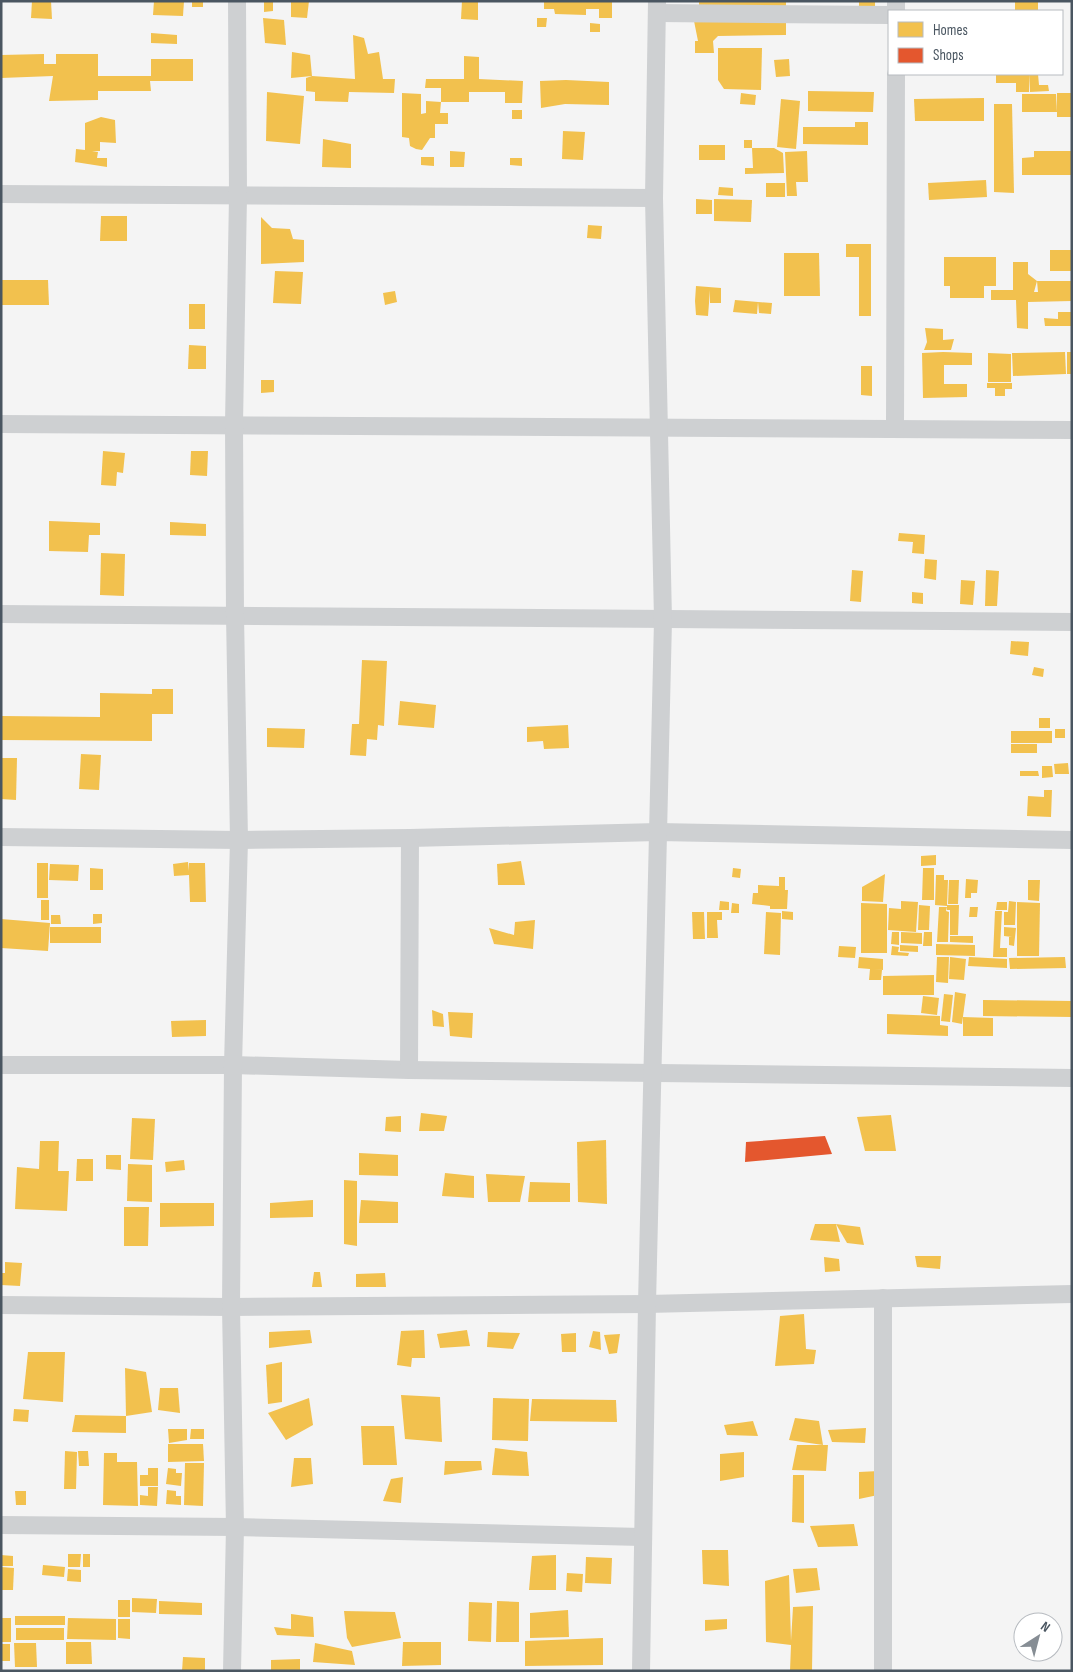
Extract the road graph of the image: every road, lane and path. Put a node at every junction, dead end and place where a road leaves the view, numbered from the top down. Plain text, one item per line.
1 (237, 1) edge
2 (657, 7) edge
3 (888, 15) edge
4 (896, 75) edge
5 (1, 194) edge
6 (238, 196) junction
7 (654, 198) junction
8 (1, 424) edge
9 (234, 424) junction
10 (657, 427) junction
11 (895, 428) junction
12 (1072, 430) edge
13 (1, 614) edge
14 (235, 615) junction
15 (663, 620) junction
16 (1072, 622) edge
17 (658, 832) junction
18 (1, 837) edge
19 (410, 838) junction
20 (239, 840) junction
21 (1072, 840) edge
22 (1, 1065) edge
23 (233, 1065) junction
24 (409, 1070) junction
25 (653, 1072) junction
26 (1072, 1078) edge
27 (1072, 1294) edge
28 (883, 1298) junction
29 (647, 1304) junction
30 (1, 1305) edge
31 (231, 1307) junction
32 (1, 1525) edge
33 (234, 1527) junction
34 (642, 1537) junction
35 (232, 1671) edge
36 (641, 1671) edge
37 (883, 1671) edge

1 - 6 street
2 - 3 street
2 - 7 street
4 - 11 street
5 - 6 street
6 - 7 street
6 - 9 street
7 - 10 street
8 - 9 street
9 - 10 street
9 - 14 street
10 - 11 street
10 - 15 street
11 - 12 street
13 - 14 street
14 - 15 street
14 - 20 street
15 - 16 street
15 - 17 street
17 - 19 street
17 - 21 street
17 - 25 street
18 - 20 street
19 - 20 street
19 - 24 street
20 - 23 street
22 - 23 street
23 - 24 street
23 - 31 street
24 - 25 street
25 - 26 street
25 - 29 street
27 - 28 street
28 - 29 street
28 - 37 street
29 - 31 street
29 - 34 street
30 - 31 street
31 - 33 street
32 - 33 street
33 - 34 street
33 - 35 street
34 - 36 street

